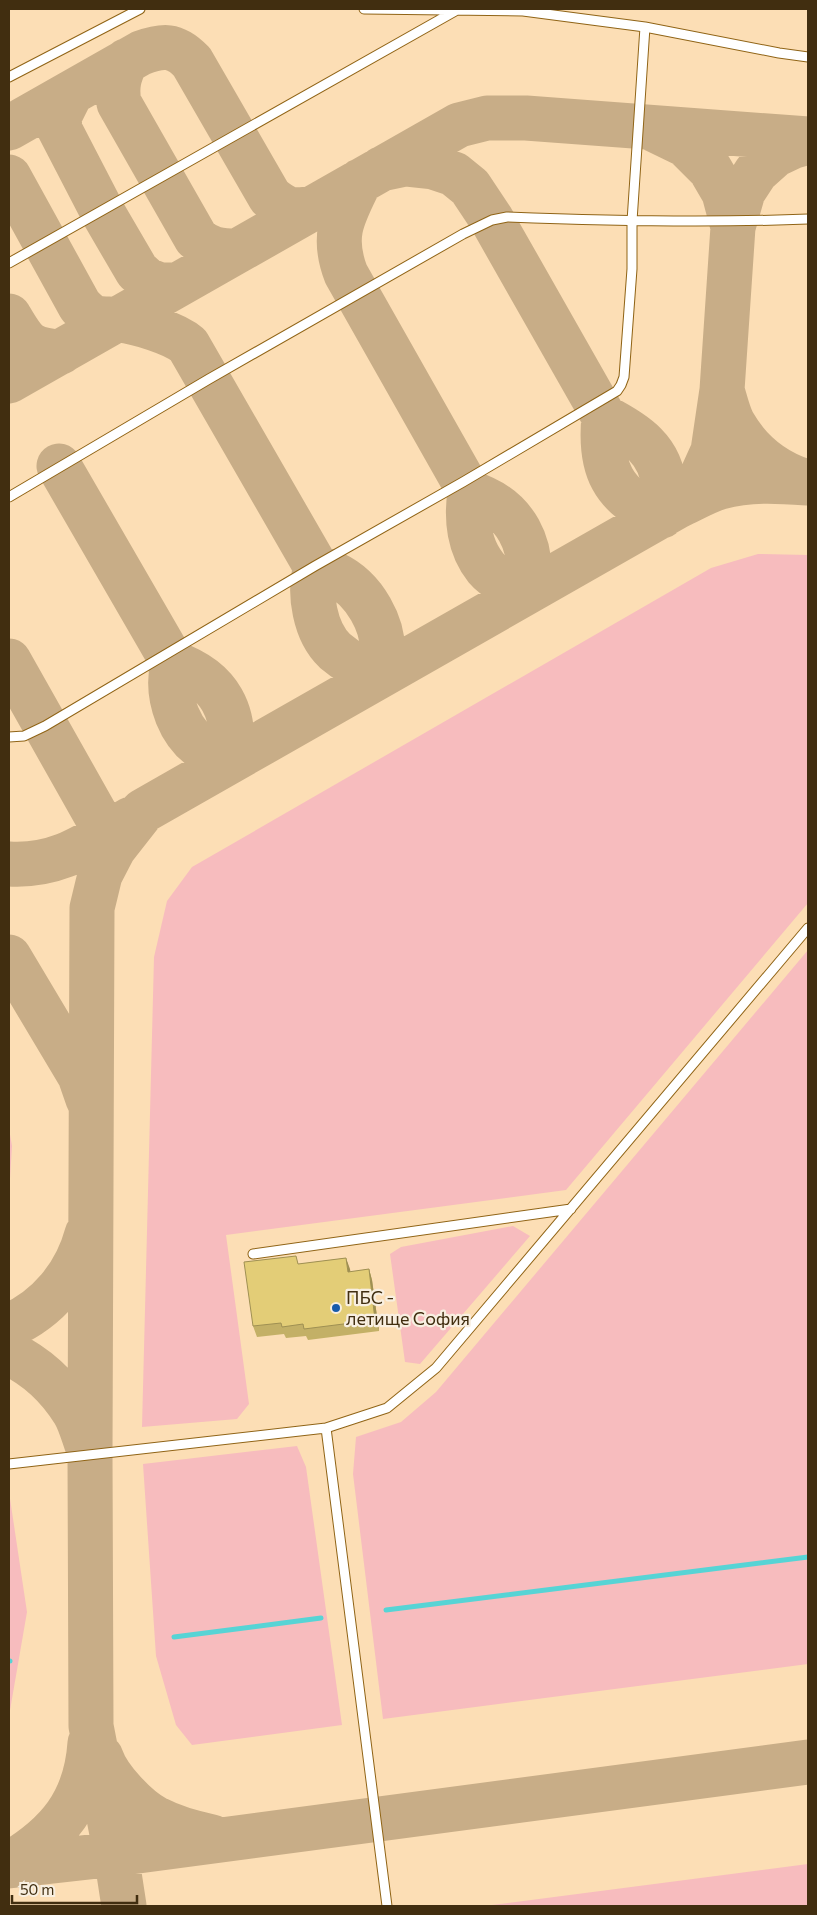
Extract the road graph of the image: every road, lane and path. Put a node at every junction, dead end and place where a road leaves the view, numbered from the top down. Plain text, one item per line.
1 (140, 9) edge
2 (364, 9) edge
3 (457, 10) edge
4 (645, 28) junction
5 (808, 57) edge
6 (9, 77) edge
7 (808, 219) edge
8 (632, 222) junction
9 (9, 263) edge
10 (9, 496) edge
11 (9, 737) edge
12 (808, 928) edge
13 (571, 1210) junction
14 (253, 1254) dead end
15 (326, 1428) junction
16 (9, 1464) edge
17 (387, 1906) edge

1 - 6 lane
2 - 3 lane
3 - 4 lane
3 - 9 lane
4 - 5 lane
4 - 8 lane
7 - 8 lane
8 - 10 lane
8 - 11 lane
12 - 13 lane
13 - 14 lane
13 - 15 lane
15 - 16 lane
15 - 17 lane

